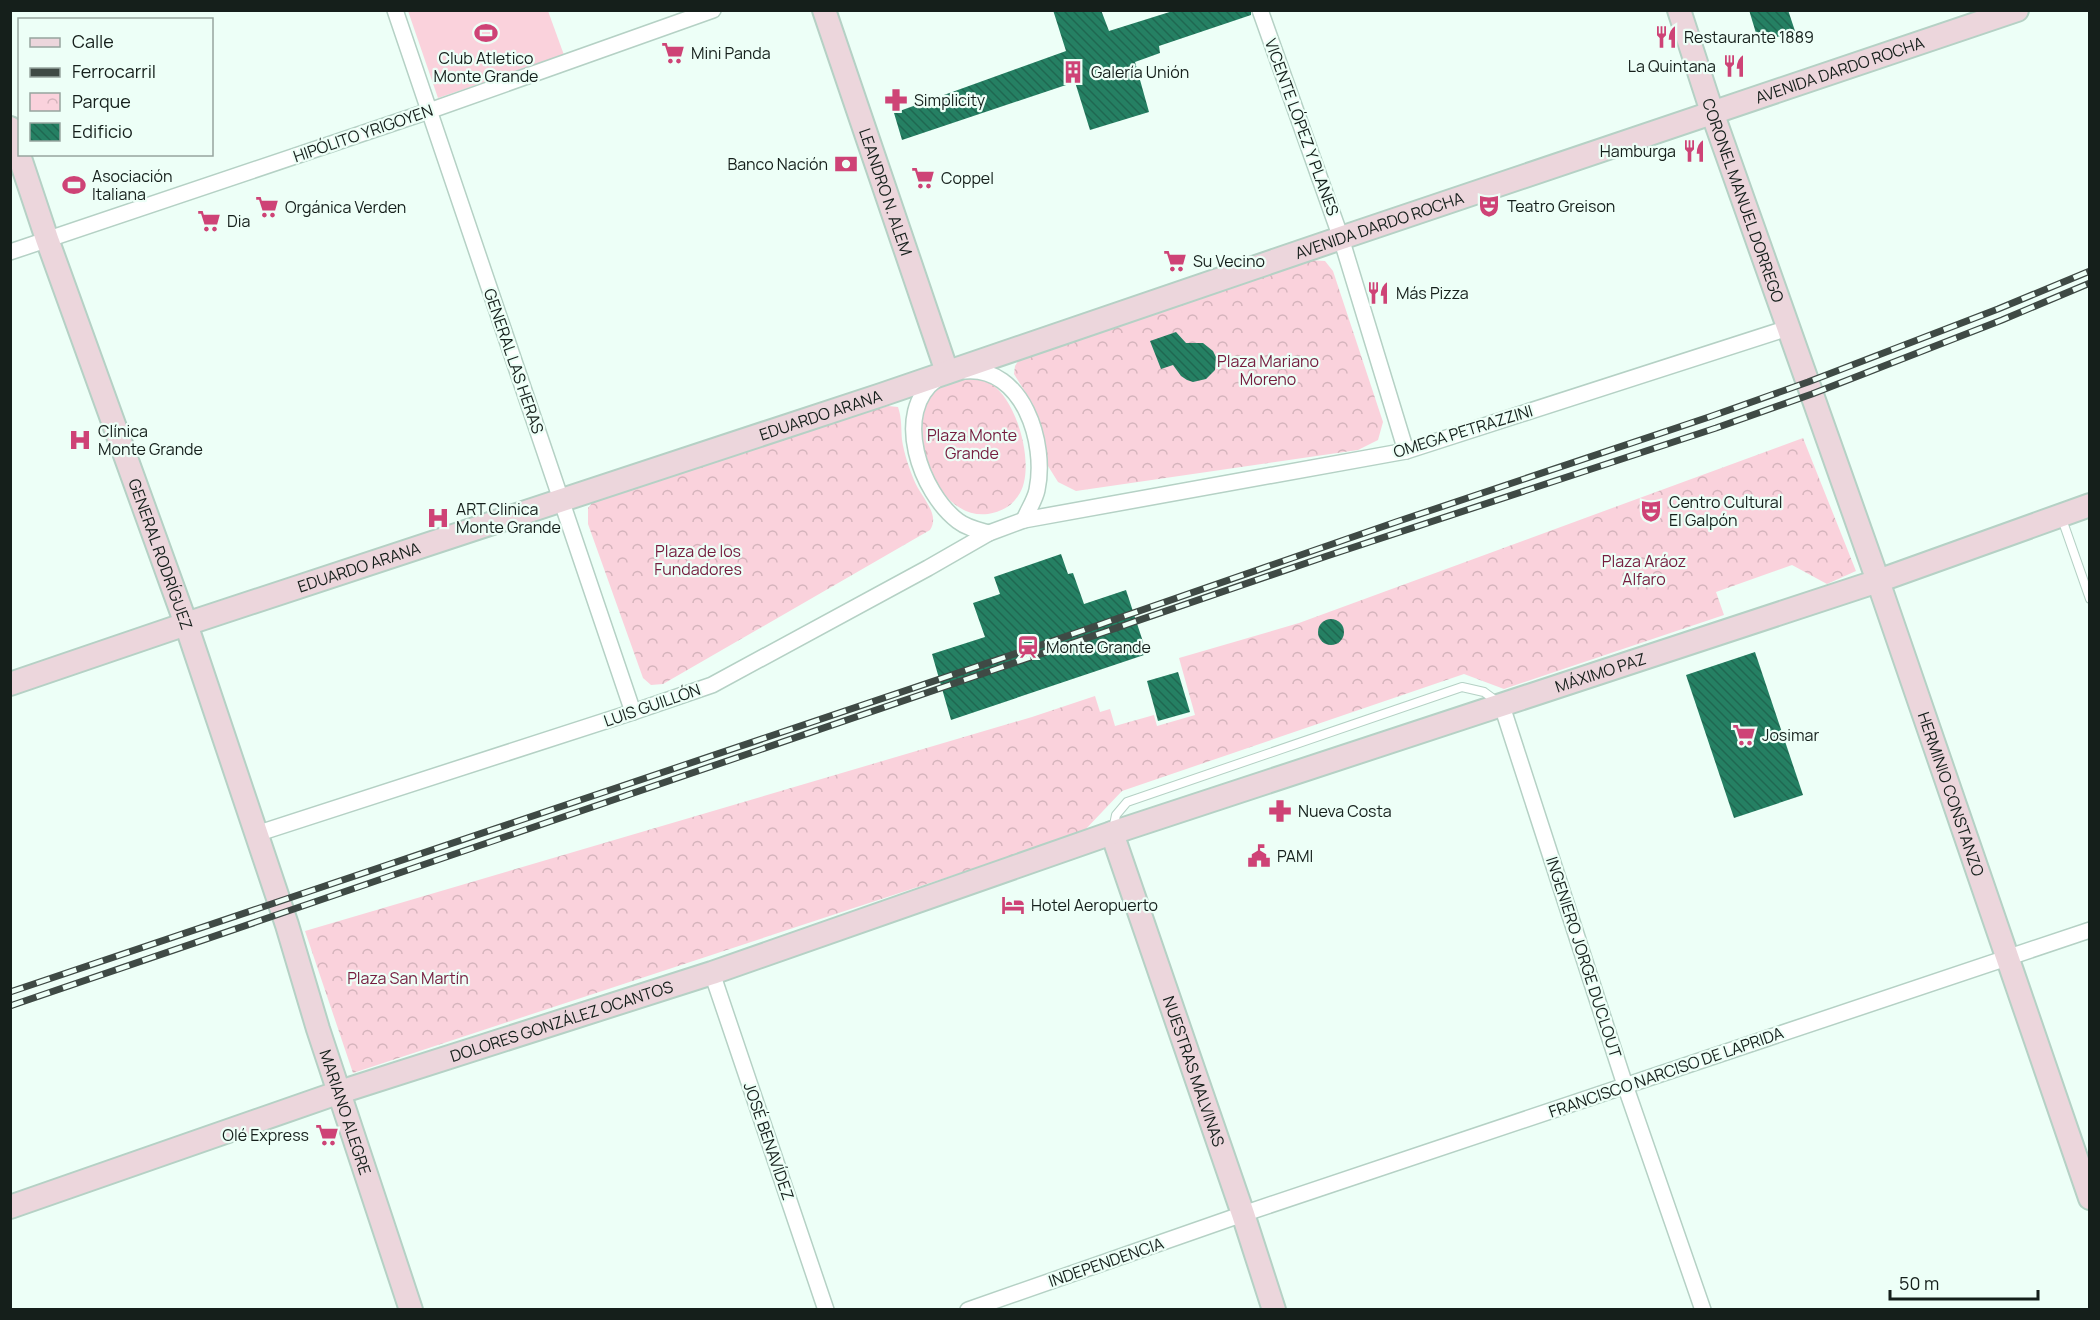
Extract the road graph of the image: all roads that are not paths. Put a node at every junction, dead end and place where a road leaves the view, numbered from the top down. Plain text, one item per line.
1 (395, 10) edge
2 (713, 10) edge
3 (824, 10) edge
4 (1260, 10) edge
5 (1679, 10) edge
6 (2017, 10) edge
7 (429, 111) junction
8 (1712, 112) junction
9 (10, 128) edge
10 (18, 152) edge
11 (19, 156) edge
12 (1341, 238) junction
13 (47, 239) junction
14 (10, 252) edge
15 (1788, 328) junction
16 (947, 372) junction
17 (1810, 389) joint
18 (1406, 451) junction
19 (561, 501) junction
20 (2090, 505) edge
21 (2061, 515) junction
22 (1024, 520) junction
23 (989, 533) junction
24 (1878, 581) junction
25 (2090, 600) edge
26 (186, 624) junction
27 (10, 684) edge
28 (1502, 705) junction
29 (633, 712) junction
30 (1112, 833) junction
31 (256, 834) junction
32 (284, 914) joint
33 (2090, 930) edge
34 (2006, 957) junction
35 (712, 974) junction
36 (1625, 1085) junction
37 (340, 1092) junction
38 (2090, 1198) edge
39 (10, 1207) edge
40 (1243, 1214) junction
41 (411, 1310) edge
42 (826, 1310) edge
43 (968, 1310) edge
44 (1274, 1310) edge
45 (1703, 1310) edge

1 - 7 street, GENERAL LAS HERAS
2 - 7 street, HIPÓLITO YRIGOYEN
3 - 16 street, LEANDRO N. ALEM
4 - 12 street, VICENTE LÓPEZ Y PLANES
5 - 8 street, CORONEL MANUEL DORREGO
6 - 8 street, AVENIDA DARDO ROCHA
7 - 13 street, HIPÓLITO YRIGOYEN
7 - 19 street, GENERAL LAS HERAS
8 - 12 street, AVENIDA DARDO ROCHA
8 - 15 street, CORONEL MANUEL DORREGO
9 - 10 street, GENERAL RODRÍGUEZ
11 - 13 street, GENERAL RODRÍGUEZ
12 - 16 street, AVENIDA DARDO ROCHA
12 - 18 street, VICENTE LÓPEZ Y PLANES
13 - 14 street, HIPÓLITO YRIGOYEN
13 - 26 street, GENERAL RODRÍGUEZ
15 - 17 street, CORONEL MANUEL DORREGO
15 - 18 street, OMEGA PETRAZZINI
16 - 19 street, EDUARDO ARANA
16 - 22 street
16 - 23 street
17 - 24 street, HERMINIO CONSTANZO
18 - 22 street, OMEGA PETRAZZINI
19 - 26 street, EDUARDO ARANA
19 - 29 street, GENERAL LAS HERAS
20 - 21 street, MÁXIMO PAZ
21 - 24 street, MÁXIMO PAZ
21 - 25 lane
22 - 23 street, LUIS GUILLÓN
23 - 29 street, LUIS GUILLÓN
24 - 28 street, MÁXIMO PAZ
24 - 34 street, HERMINIO CONSTANZO
26 - 27 street, EDUARDO ARANA
26 - 31 street, GENERAL RODRÍGUEZ
28 - 30 street, MÁXIMO PAZ
28 - 30 lane
28 - 36 street, INGENIERO JORGE DUCLOUT
29 - 31 street, LUIS GUILLÓN
30 - 35 street, DOLORES GONZÁLEZ OCANTOS
30 - 40 street, NUESTRAS MALVINAS
31 - 32 street, GENERAL RODRÍGUEZ
32 - 37 street, MARIANO ALEGRE
33 - 34 street, FRANCISCO NARCISO DE LAPRIDA
34 - 36 street, FRANCISCO NARCISO DE LAPRIDA
34 - 38 street, HERMINIO CONSTANZO
35 - 37 street, DOLORES GONZÁLEZ OCANTOS
35 - 42 street, JOSÉ BENAVÍDEZ
36 - 40 street, FRANCISCO NARCISO DE LAPRIDA
36 - 45 street, INGENIERO JORGE DUCLOUT
37 - 39 street, DOLORES GONZÁLEZ OCANTOS
37 - 41 street, MARIANO ALEGRE
40 - 43 street, INDEPENDENCIA
40 - 44 street, NUESTRAS MALVINAS

